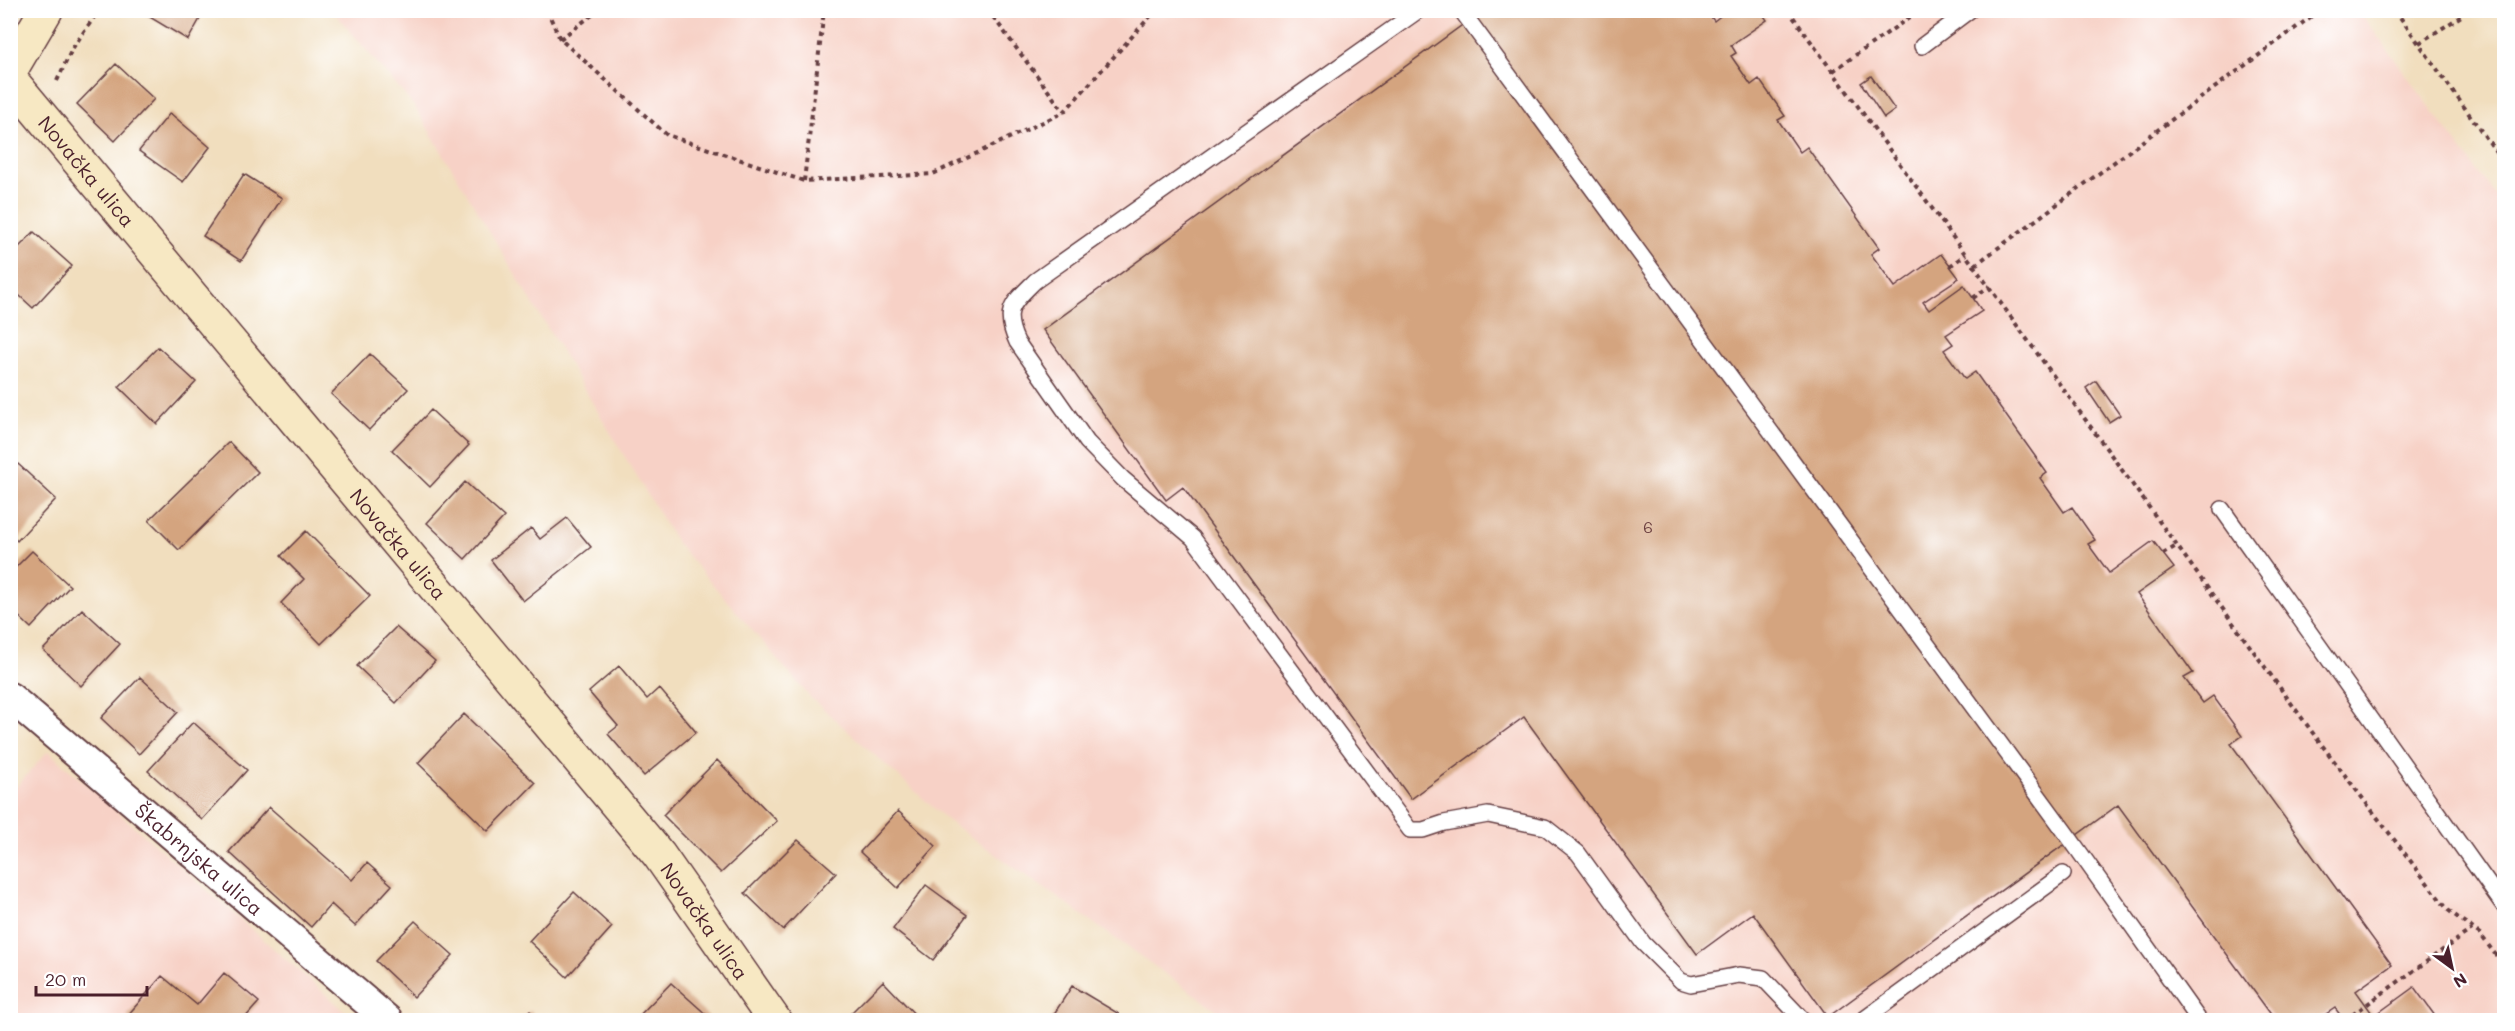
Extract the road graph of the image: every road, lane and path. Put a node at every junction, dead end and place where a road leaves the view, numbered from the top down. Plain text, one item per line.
1 (46, 10) edge
2 (99, 10) edge
3 (547, 10) edge
4 (599, 10) edge
5 (824, 10) edge
6 (988, 10) edge
7 (1156, 10) edge
8 (1419, 10) edge
9 (1788, 10) edge
10 (1920, 10) edge
11 (1970, 10) edge
12 (2320, 10) edge
13 (2395, 10) edge
14 (2463, 15) dead end
15 (1465, 16) edge
16 (560, 39) junction
17 (2419, 43) junction
18 (1922, 46) dead end
19 (1833, 71) junction
20 (10, 72) edge
21 (10, 79) edge
22 (56, 83) dead end
23 (1064, 112) junction
24 (2505, 163) edge
25 (804, 181) junction
26 (1966, 254) junction
27 (1975, 265) junction
28 (1950, 266) dead end
29 (1990, 286) junction
30 (1973, 298) dead end
31 (2223, 509) dead end
32 (2178, 545) junction
33 (2163, 554) dead end
34 (10, 697) edge
35 (2063, 874) dead end
36 (2505, 906) edge
37 (2472, 929) junction
38 (2505, 966) edge
39 (1885, 1015) edge
40 (388, 1020) edge
41 (774, 1020) edge
42 (1803, 1020) edge
43 (1863, 1020) edge
44 (2199, 1020) edge
45 (2345, 1020) edge

1 - 20 street
2 - 22 path
3 - 16 path
4 - 16 path
5 - 25 path
6 - 23 path
7 - 23 path
8 - 42 lane
9 - 19 path
10 - 19 path
11 - 18 lane
12 - 27 path
13 - 17 path
14 - 17 path
15 - 44 lane
16 - 25 path
17 - 24 path
19 - 26 path
21 - 41 street, Novačka ulica
23 - 25 path
26 - 27 path
26 - 28 path
27 - 29 path
29 - 30 path
29 - 32 path
31 - 36 lane
32 - 33 path
32 - 37 path
34 - 40 street, Škabrnjska ulica
35 - 39 lane
37 - 38 path
37 - 45 path
39 - 43 lane

